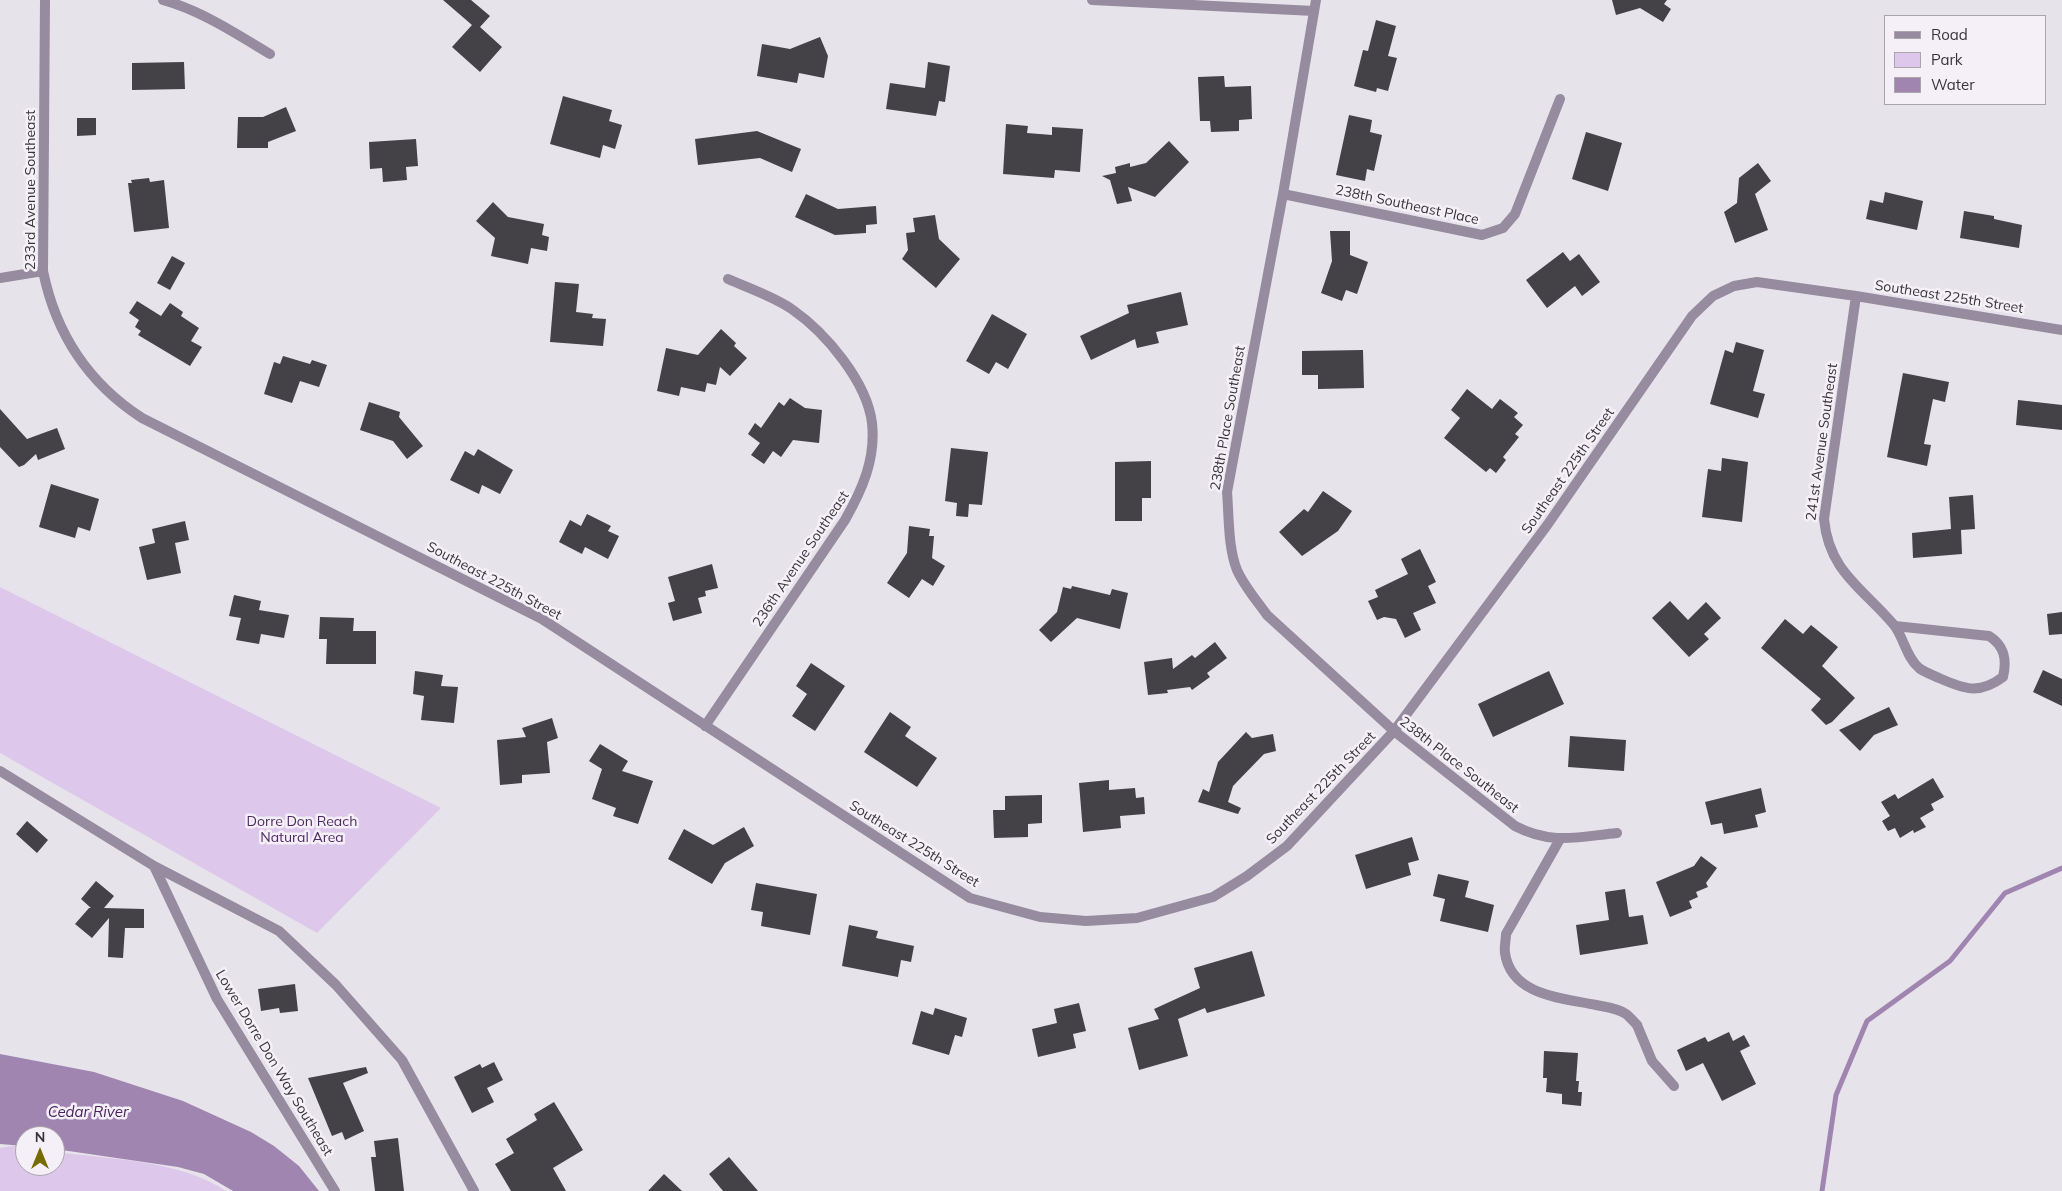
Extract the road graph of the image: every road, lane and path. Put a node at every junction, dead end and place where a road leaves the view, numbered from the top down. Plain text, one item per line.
1 (45, 0) edge
2 (163, 0) edge
3 (1092, 0) edge
4 (1316, 0) edge
5 (1314, 11) junction
6 (270, 54) dead end
7 (1560, 99) dead end
8 (1283, 194) junction
9 (43, 271) junction
10 (0, 278) edge
11 (728, 279) dead end
12 (1856, 296) junction
13 (2062, 330) edge
14 (87, 369) joint
15 (1895, 626) junction
16 (705, 726) junction
17 (1394, 731) junction
18 (0, 771) edge
19 (1617, 833) dead end
20 (1560, 839) junction
21 (154, 866) junction
22 (1674, 1086) dead end
23 (335, 1191) edge
24 (474, 1191) edge

1 - 9 street, 233rd Avenue Southeast
2 - 6 street
3 - 5 street
4 - 5 street, 238th Place Southeast
5 - 8 street, 238th Place Southeast
7 - 8 street, 238th Southeast Place
8 - 17 street, 238th Place Southeast
9 - 10 street
9 - 14 street, 233rd Avenue Southeast
11 - 16 street, 236th Avenue Southeast
12 - 13 street, Southeast 225th Street
12 - 15 street, 241st Avenue Southeast
12 - 17 street, Southeast 225th Street
14 - 16 street, Southeast 225th Street
15 - 15 street, 241st Avenue Southeast
16 - 17 street, Southeast 225th Street
17 - 20 street, 238th Place Southeast
18 - 21 street
19 - 20 street, 238th Place Southeast
20 - 22 street
21 - 23 street, Lower Dorre Don Way Southeast
21 - 24 street

